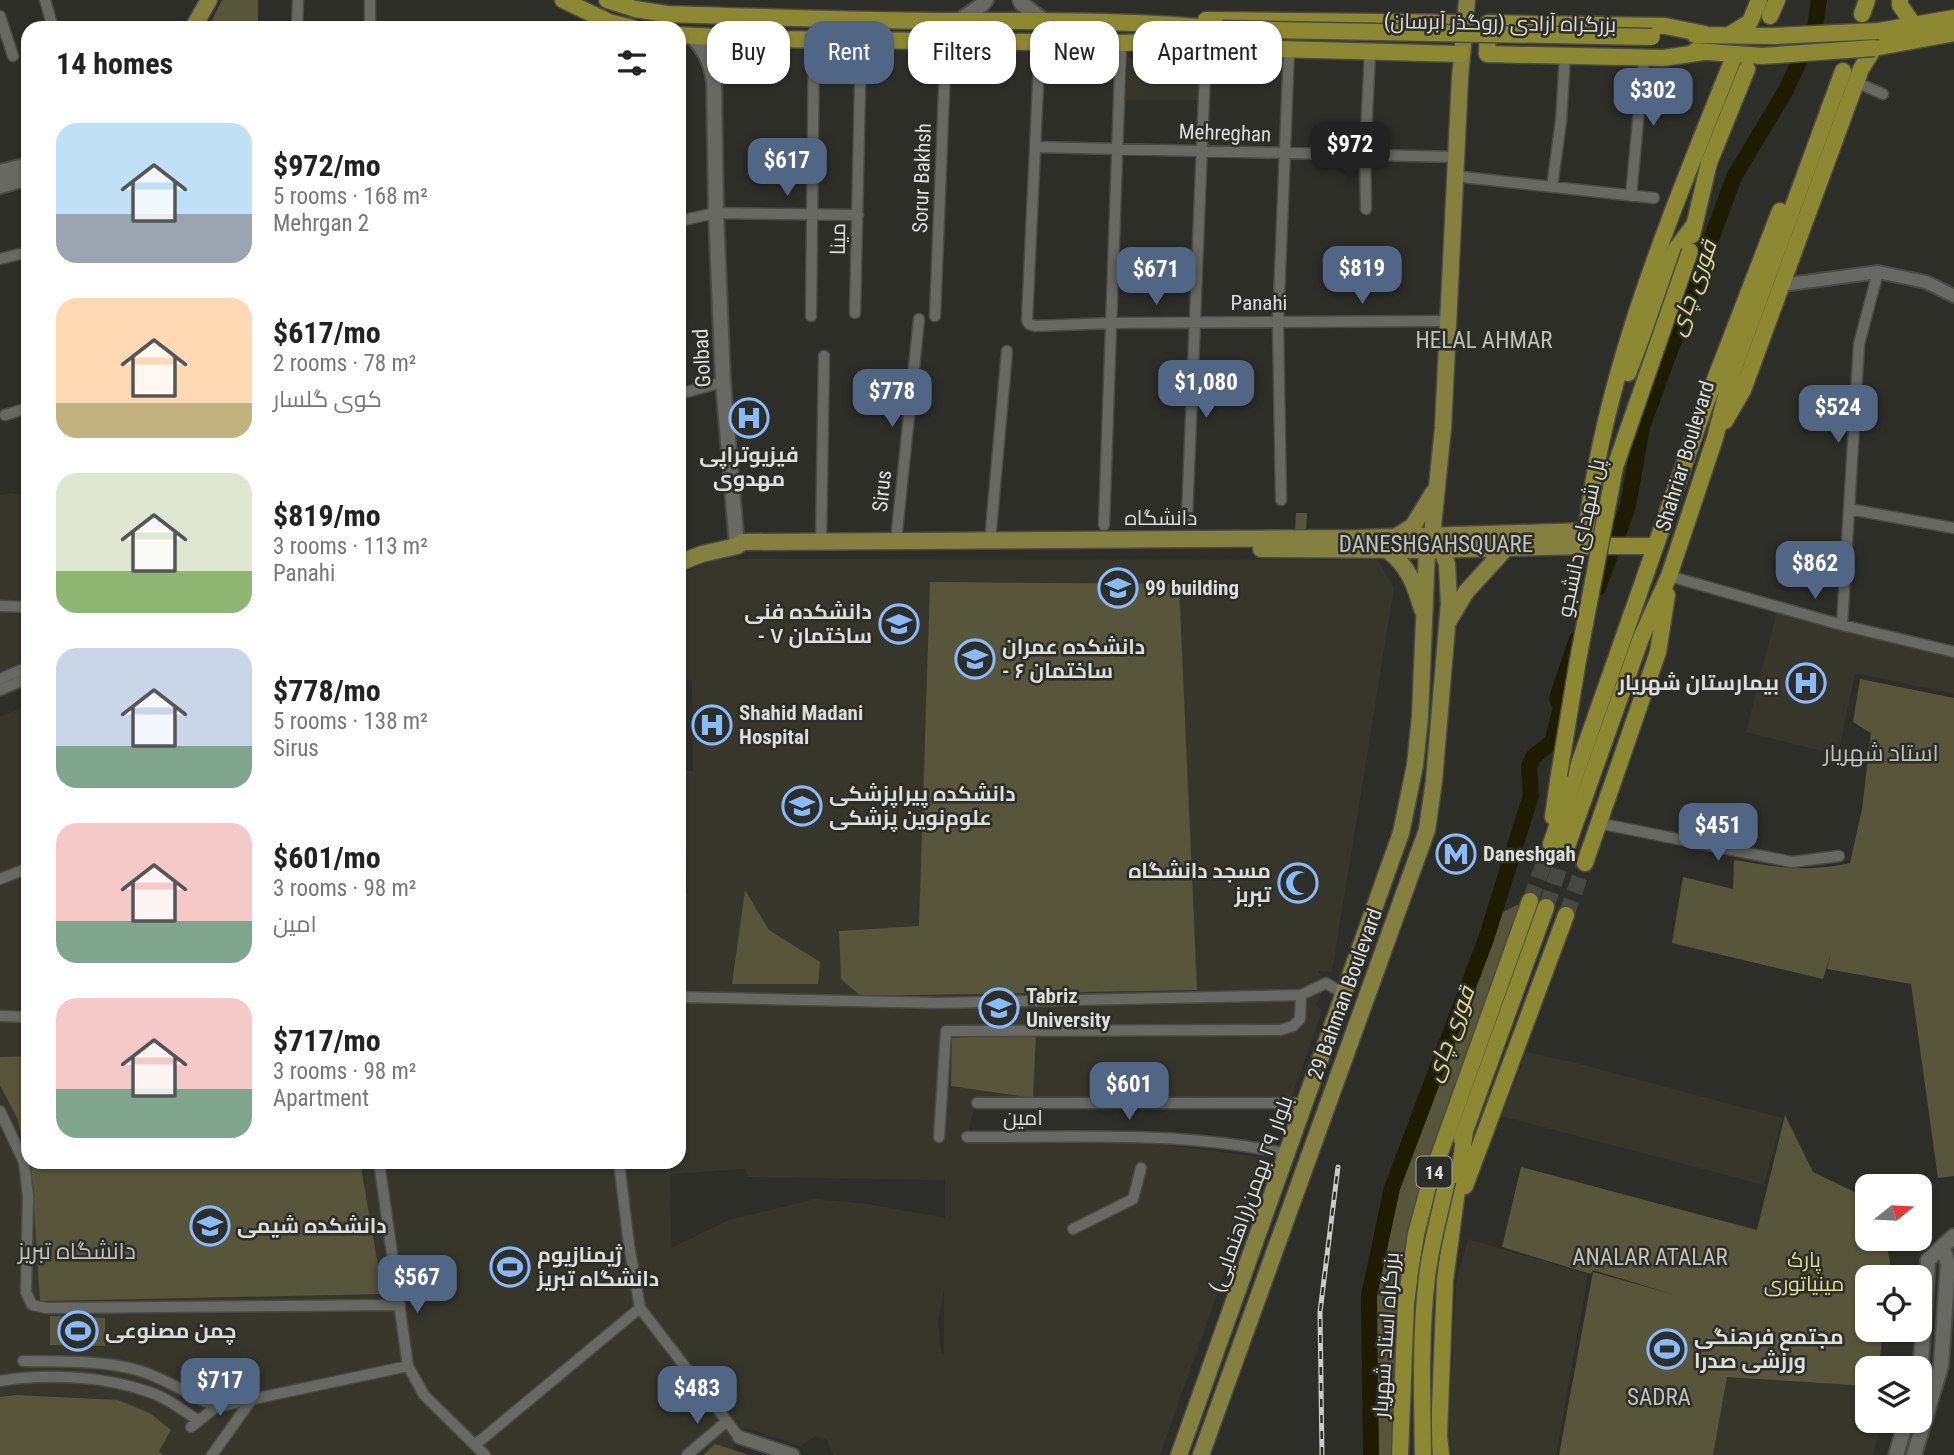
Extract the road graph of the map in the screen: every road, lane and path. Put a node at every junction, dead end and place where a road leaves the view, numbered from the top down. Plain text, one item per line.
1 (45, 0) edge
2 (209, 0) edge
3 (298, 0) edge
4 (370, 0) edge
5 (563, 0) edge
6 (607, 0) edge
7 (986, 0) edge
8 (1020, 0) edge
9 (1467, 0) edge
10 (1759, 0) edge
11 (1777, 0) edge
12 (1900, 0) edge
13 (0, 16) edge
14 (722, 16) junction
15 (1770, 16) dead end
16 (741, 17) junction
17 (1954, 18) edge
18 (1043, 20) junction
19 (51, 21) edge
20 (197, 21) edge
21 (298, 21) edge
22 (370, 21) edge
23 (607, 21) edge
24 (723, 21) edge
25 (739, 21) edge
26 (959, 21) junction
27 (1197, 21) edge
28 (1355, 21) junction
29 (1133, 22) edge
30 (1466, 23) junction
31 (1534, 24) junction
32 (1913, 24) junction
33 (1954, 33) edge
34 (1705, 34) junction
35 (1729, 35) junction
36 (686, 36) edge
37 (707, 37) edge
38 (686, 38) edge
39 (1282, 39) edge
40 (1121, 43) joint
41 (1133, 43) edge
42 (1649, 47) junction
43 (1874, 48) junction
44 (1282, 49) edge
45 (1289, 50) junction
46 (1362, 51) junction
47 (1461, 54) junction
48 (1735, 54) junction
49 (1531, 55) junction
50 (13, 56) dead end
51 (707, 56) edge
52 (1565, 56) junction
53 (1747, 69) dead end
54 (1843, 71) dead end
55 (1856, 82) junction
56 (714, 84) edge
57 (813, 84) edge
58 (860, 84) edge
59 (944, 84) edge
60 (1038, 84) edge
61 (1210, 84) edge
62 (1884, 94) dead end
63 (1819, 135) junction
64 (1036, 147) junction
65 (1117, 150) junction
66 (1201, 151) junction
67 (1284, 154) junction
68 (1365, 155) junction
69 (1455, 157) junction
70 (21, 167) edge
71 (0, 172) edge
72 (1454, 176) junction
73 (21, 180) edge
74 (0, 186) edge
75 (1552, 187) junction
76 (1631, 196) junction
77 (1654, 198) dead end
78 (1366, 209) dead end
79 (716, 213) junction
80 (812, 213) junction
81 (858, 215) junction
82 (686, 219) edge
83 (1694, 225) junction
84 (21, 253) edge
85 (0, 259) edge
86 (1878, 272) junction
87 (1782, 285) junction
88 (1954, 296) edge
89 (856, 313) dead end
90 (811, 316) dead end
91 (935, 316) dead end
92 (919, 319) dead end
93 (1447, 321) junction
94 (1194, 322) junction
95 (1278, 322) junction
96 (1111, 323) junction
97 (1007, 351) dead end
98 (824, 356) dead end
99 (723, 382) junction
100 (686, 392) edge
101 (21, 410) edge
102 (5, 415) dead end
103 (1715, 438) junction
104 (1600, 447) junction
105 (1437, 484) junction
106 (1281, 500) dead end
107 (1849, 509) junction
108 (1187, 517) dead end
109 (1104, 525) dead end
110 (1954, 528) edge
111 (1585, 538) junction
112 (896, 541) junction
113 (990, 541) junction
114 (821, 542) junction
115 (1391, 543) junction
116 (1434, 545) junction
117 (737, 546) junction
118 (1508, 546) junction
119 (1655, 546) junction
120 (686, 560) edge
121 (1669, 576) junction
122 (1449, 603) junction
123 (0, 606) edge
124 (21, 607) edge
125 (1426, 610) junction
126 (1447, 624) junction
127 (1842, 625) junction
128 (1954, 652) edge
129 (21, 670) edge
130 (0, 679) edge
131 (21, 681) edge
132 (0, 690) edge
133 (1598, 823) junction
134 (1558, 848) junction
135 (1839, 856) dead end
136 (1585, 863) tunnel mouth
137 (21, 870) edge
138 (0, 878) edge
139 (1530, 901) tunnel mouth
140 (1546, 907) tunnel mouth
141 (1566, 915) tunnel mouth
142 (1344, 994) junction
143 (1301, 995) junction
144 (686, 997) edge
145 (0, 1016) edge
146 (21, 1017) edge
147 (977, 1102) dead end
148 (1306, 1104) junction
149 (0, 1111) edge
150 (1465, 1131) junction
151 (939, 1136) dead end
152 (967, 1136) dead end
153 (1287, 1154) junction
154 (21, 1158) edge
155 (1141, 1168) dead end
156 (24, 1169) edge
157 (380, 1169) edge
158 (620, 1169) edge
159 (1455, 1211) junction
160 (1073, 1229) dead end
161 (1954, 1236) edge
162 (1258, 1237) junction
163 (1277, 1244) junction
164 (1943, 1248) junction
165 (400, 1305) junction
166 (640, 1308) junction
167 (1921, 1356) edge
168 (23, 1361) dead end
169 (408, 1366) junction
170 (0, 1381) edge
171 (252, 1399) junction
172 (216, 1407) junction
173 (727, 1421) junction
174 (1902, 1433) edge
175 (1400, 1434) junction
176 (1439, 1435) junction
177 (739, 1437) joint
178 (475, 1446) junction
179 (212, 1455) edge
180 (485, 1455) edge
181 (687, 1455) edge
182 (793, 1455) edge
183 (1179, 1455) edge
184 (1200, 1455) edge
185 (1400, 1455) edge
186 (1423, 1455) edge
187 (1441, 1455) edge
188 (1896, 1455) edge
189 (1914, 1455) edge

1 - 19 street
2 - 20 main road
3 - 21 street
4 - 22 street
5 - 23 highway
6 - 14 highway
7 - 26 main road
8 - 18 main road
9 - 30 main road
10 - 35 highway
11 - 15 highway
12 - 32 highway
13 - 50 street
14 - 16 highway
14 - 24 highway
16 - 25 highway
16 - 26 highway
17 - 32 highway
18 - 26 highway
18 - 29 highway
27 - 28 highway
28 - 30 highway
28 - 46 highway
30 - 47 main road
31 - 34 highway
31 - 49 highway
31 - 49 highway
32 - 35 highway, bridge
33 - 43 highway
34 - 35 highway
34 - 42 highway
36 - 37 highway
38 - 51 main road, Golbad
39 - 42 highway, بزرگراه آزادی (روگذر آبرسان), bridge
40 - 41 highway
40 - 65 street
42 - 48 highway
42 - 52 highway
42 - 76 street
43 - 48 highway, bridge
43 - 55 highway
44 - 45 highway
45 - 46 highway
45 - 67 street
46 - 47 highway
46 - 68 street
47 - 69 main road
48 - 104 highway
49 - 52 highway
52 - 75 street
53 - 83 highway, پل شهدای دانشجو
54 - 63 highway, Shahriar Boulevard
55 - 62 street
55 - 87 highway
56 - 79 main road, Golbad
57 - 80 street
58 - 81 street, مینا
59 - 91 street, Sorur Bakhsh
60 - 64 street
61 - 66 street
63 - 103 highway, Shahriar Boulevard
63 - 119 highway
64 - 65 street, Mehreghan
64 - 96 street, Panahi
65 - 66 street, Mehreghan
65 - 96 street
66 - 67 street, Mehreghan
66 - 94 street
67 - 68 street, Mehreghan
67 - 95 street
68 - 69 street, Mehreghan
68 - 78 street
69 - 72 main road
70 - 71 main road
72 - 75 street
72 - 93 main road
73 - 74 main road
75 - 76 street
76 - 77 street
79 - 80 street
79 - 82 street
79 - 99 main road, Golbad
80 - 81 street
80 - 90 street
81 - 89 street, مینا
83 - 104 highway
83 - 134 highway, پل شهدای دانشجو, bridge
84 - 85 street
86 - 87 street
86 - 88 street
86 - 107 street
87 - 103 highway
92 - 112 street, Sirus
93 - 95 street, Panahi
93 - 105 main road
94 - 95 street, Panahi
94 - 96 street, Panahi
94 - 108 street
95 - 106 street
96 - 109 street
97 - 113 street
98 - 114 street
99 - 100 street
99 - 117 main road, Golbad
101 - 102 street
103 - 121 highway, Shahriar Boulevard
104 - 111 highway
105 - 115 main road
105 - 116 main road
107 - 110 street
107 - 127 street
111 - 116 main road, دانشگاه
111 - 118 main road, دانشگاه
111 - 119 highway
112 - 113 main road, دانشگاه
112 - 114 main road, دانشگاه
113 - 115 main road, دانشگاه
114 - 117 main road, دانشگاه
115 - 116 main road, دانشگاه
115 - 117 main road, دانشگاه
115 - 125 main road
116 - 118 main road, دانشگاه
116 - 122 main road, 29 Bahman Boulevard
116 - 125 main road, بلوار ٢٩ بهمن(راهنمایی)
117 - 120 main road, دانشگاه
118 - 126 main road
119 - 134 highway
121 - 127 street
121 - 133 highway
121 - 134 highway, Shahriar Boulevard
122 - 125 main road
122 - 126 main road, 29 Bahman Boulevard
123 - 124 street
125 - 142 main road, بلوار ٢٩ بهمن(راهنمایی)
126 - 163 main road, 29 Bahman Boulevard
127 - 128 street
129 - 130 street
131 - 132 street
133 - 135 street
133 - 136 highway
137 - 138 street
139 - 175 highway, بزرگراه استاد شهریار / 14
140 - 150 highway
141 - 159 highway
142 - 143 street
142 - 148 main road, بلوار ٢٩ بهمن(راهنمایی)
143 - 144 street
143 - 151 street
145 - 146 street
147 - 148 street
148 - 153 main road, بلوار ٢٩ بهمن(راهنمایی)
149 - 154 street
150 - 159 highway
150 - 186 highway, bridge
152 - 153 street, امین
153 - 162 main road, بلوار ٢٩ بهمن(راهنمایی)
155 - 160 street
156 - 165 street
157 - 165 street
158 - 166 street
159 - 176 highway, 14
161 - 164 main road
162 - 163 main road
162 - 183 main road, بلوار ٢٩ بهمن(راهنمایی)
163 - 184 main road, 29 Bahman Boulevard
164 - 167 main road
164 - 189 main road
165 - 169 street
166 - 173 street
166 - 178 street
168 - 172 street
169 - 171 street
169 - 178 street
170 - 172 street
171 - 172 street
171 - 179 street
173 - 177 street
173 - 181 street
174 - 188 main road
175 - 176 highway
175 - 185 highway, بزرگراه استاد شهریار / 14
176 - 187 highway
177 - 182 street
178 - 180 street

